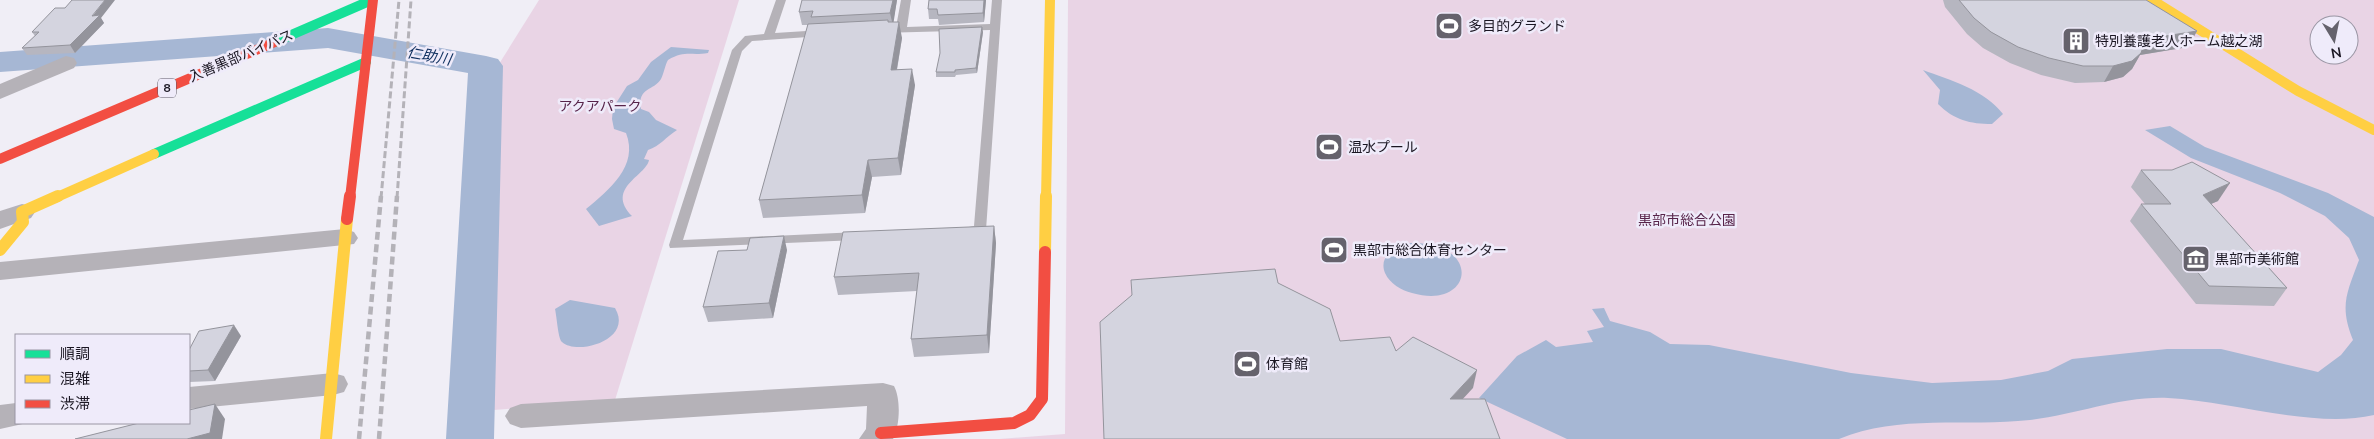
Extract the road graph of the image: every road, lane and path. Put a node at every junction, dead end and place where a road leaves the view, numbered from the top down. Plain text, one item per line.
1 (373, 0) edge
2 (781, 0) edge
3 (906, 0) edge
4 (997, 0) edge
5 (1050, 0) edge
6 (2152, 0) edge
7 (995, 27) junction
8 (901, 30) junction
9 (872, 31) edge
10 (835, 33) edge
11 (769, 35) junction
12 (366, 62) junction
13 (66, 64) dead end
14 (0, 92) edge
15 (2374, 130) edge
16 (0, 159) edge
17 (11, 217) edge
18 (950, 232) edge
19 (872, 236) edge
20 (345, 238) junction
21 (0, 250) edge
22 (0, 271) edge
23 (333, 384) junction
24 (190, 398) edge
25 (15, 415) edge
26 (0, 416) edge
27 (521, 416) dead end
28 (878, 436) edge
29 (326, 439) edge

1 - 12 main road
1 - 16 main road, 入善黒部バイパス / 8
2 - 11 lane
3 - 8 lane
4 - 7 lane
5 - 28 main road
6 - 15 main road
7 - 8 lane
7 - 18 lane
8 - 9 lane
10 - 11 lane
11 - 19 lane
12 - 17 main road
12 - 20 main road
13 - 14 street
17 - 21 main road
20 - 22 street
20 - 23 main road
23 - 24 street
23 - 29 main road
25 - 26 street
27 - 28 street

